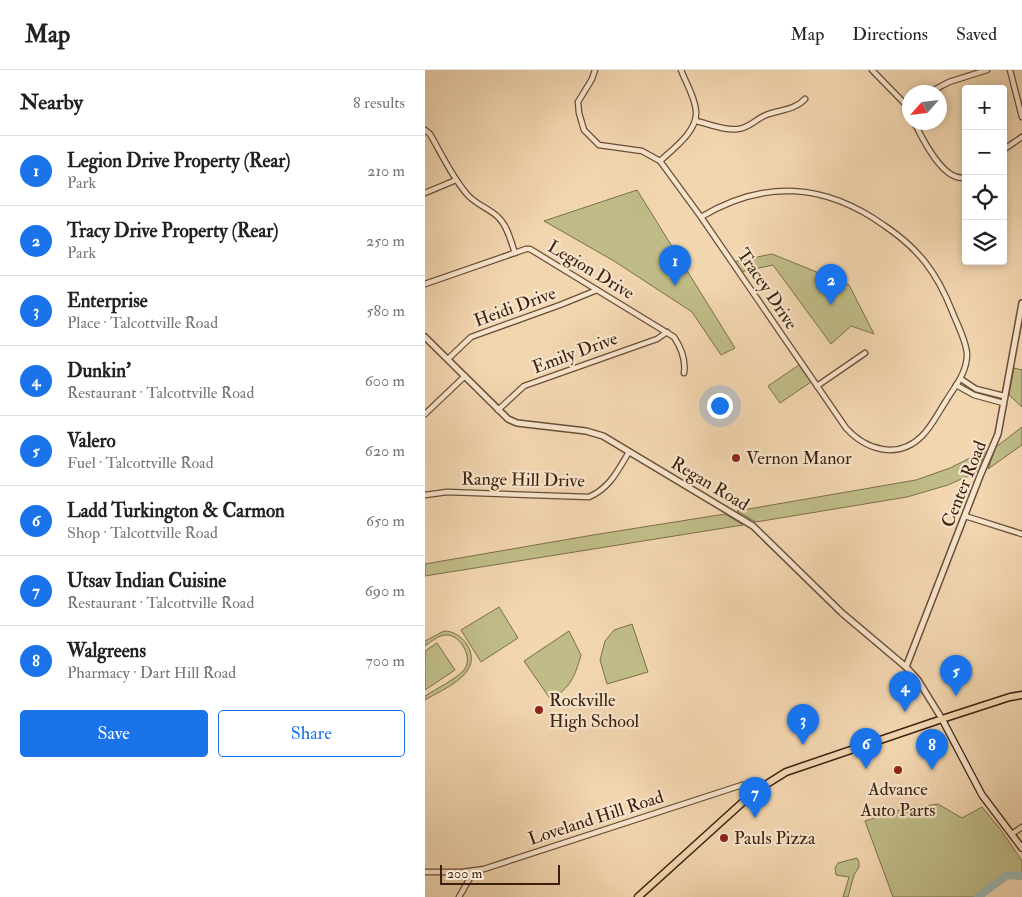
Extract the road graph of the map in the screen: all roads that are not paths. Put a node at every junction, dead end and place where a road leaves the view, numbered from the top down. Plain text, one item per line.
1 (595, 70) edge
2 (681, 70) edge
3 (872, 70) edge
4 (987, 70) edge
5 (1010, 70) edge
6 (943, 85) edge
7 (805, 99) dead end
8 (902, 100) edge
9 (1022, 117) edge
10 (696, 121) junction
11 (425, 130) edge
12 (918, 130) edge
13 (1022, 137) edge
14 (1007, 147) edge
15 (660, 161) junction
16 (962, 178) edge
17 (456, 180) junction
18 (425, 193) edge
19 (701, 217) junction
20 (515, 253) junction
21 (425, 284) edge
22 (597, 290) junction
23 (1022, 304) edge
24 (667, 332) junction
25 (425, 337) edge
26 (865, 353) dead end
27 (448, 359) junction
28 (684, 373) dead end
29 (465, 376) junction
30 (961, 379) junction
31 (956, 385) junction
32 (817, 386) junction
33 (1004, 396) junction
34 (1003, 404) junction
35 (498, 410) junction
36 (425, 414) edge
37 (629, 452) junction
38 (425, 495) edge
39 (965, 516) junction
40 (1022, 534) edge
41 (906, 667) junction
42 (1022, 695) edge
43 (942, 719) junction
44 (754, 792) junction
45 (1022, 827) edge
46 (1012, 834) junction
47 (1022, 848) edge
48 (472, 871) junction
49 (425, 872) edge
50 (459, 897) edge
51 (638, 897) edge

1 - 15 street
2 - 10 street
3 - 8 street
4 - 6 street
5 - 9 street
7 - 10 street
10 - 15 street
11 - 17 street
12 - 16 street
13 - 14 street
15 - 19 street, Tracey Drive
17 - 18 street
17 - 20 street
19 - 30 street
19 - 32 street, Tracey Drive
20 - 21 street, Legion Drive
20 - 22 street, Legion Drive
22 - 24 street, Legion Drive
22 - 27 street, Heidi Drive
23 - 33 street, Center Road
24 - 28 street, Legion Drive
24 - 35 street, Emily Drive
25 - 27 street, Regan Road
26 - 32 street
27 - 29 street, Regan Road
29 - 35 street, Regan Road
29 - 36 street
30 - 31 street, Tracey Drive
30 - 33 street
31 - 32 street, Tracey Drive
31 - 34 street
33 - 34 street, Center Road
34 - 39 street, Center Road
35 - 37 street, Regan Road
37 - 38 street, Range Hill Drive
37 - 41 street, Regan Road
39 - 40 street
39 - 41 street, Center Road
41 - 43 street, Regan Road
42 - 43 main road
43 - 44 main road
43 - 46 main road
44 - 48 street, Loveland Hill Road
44 - 51 main road
45 - 46 street
46 - 47 main road
48 - 49 street
48 - 50 street

